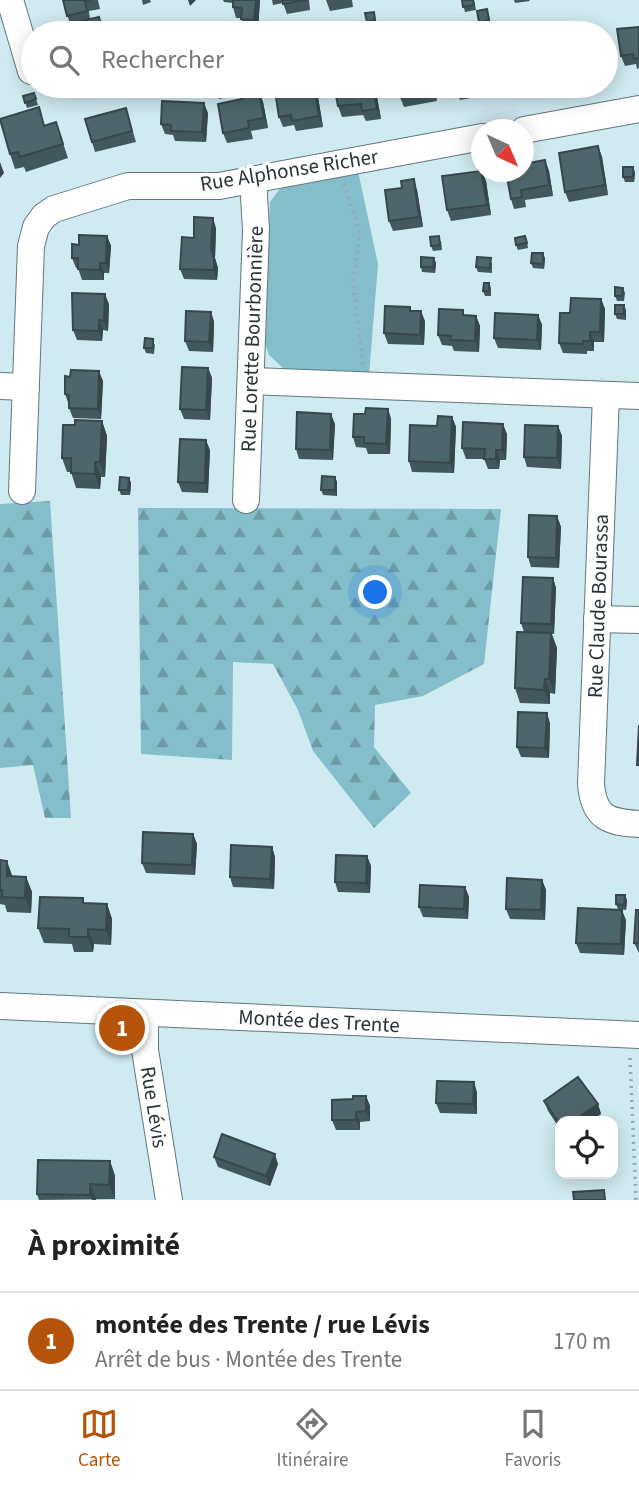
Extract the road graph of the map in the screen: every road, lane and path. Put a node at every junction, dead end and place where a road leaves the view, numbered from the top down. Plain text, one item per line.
1 (10, 0) edge
2 (21, 37) edge
3 (639, 109) edge
4 (534, 128) edge
5 (471, 139) edge
6 (342, 176) dead end
7 (253, 179) junction
8 (364, 373) dead end
9 (251, 381) junction
10 (13, 387) edge
11 (606, 395) junction
12 (639, 396) edge
13 (22, 491) dead end
14 (246, 500) dead end
15 (597, 619) junction
16 (639, 620) edge
17 (639, 824) edge
18 (0, 1006) edge
19 (145, 1013) junction
20 (633, 1044) edge
21 (169, 1200) edge
22 (636, 1200) edge

1 - 2 street
3 - 4 street
5 - 7 street, Rue Alphonse Richer
6 - 8 path
7 - 9 street, Rue Lorette Bourbonnière
7 - 10 street, Rue Alphonse Richer
9 - 11 street
9 - 14 street, Rue Lorette Bourbonnière
10 - 13 street, Rue Alphonse Richer
11 - 12 street
11 - 15 street, Rue Claude Bourassa
15 - 16 street
15 - 17 street, Rue Claude Bourassa
18 - 19 street, Montée des Trente
19 - 20 street, Montée des Trente
19 - 21 street, Rue Lévis
20 - 22 path

